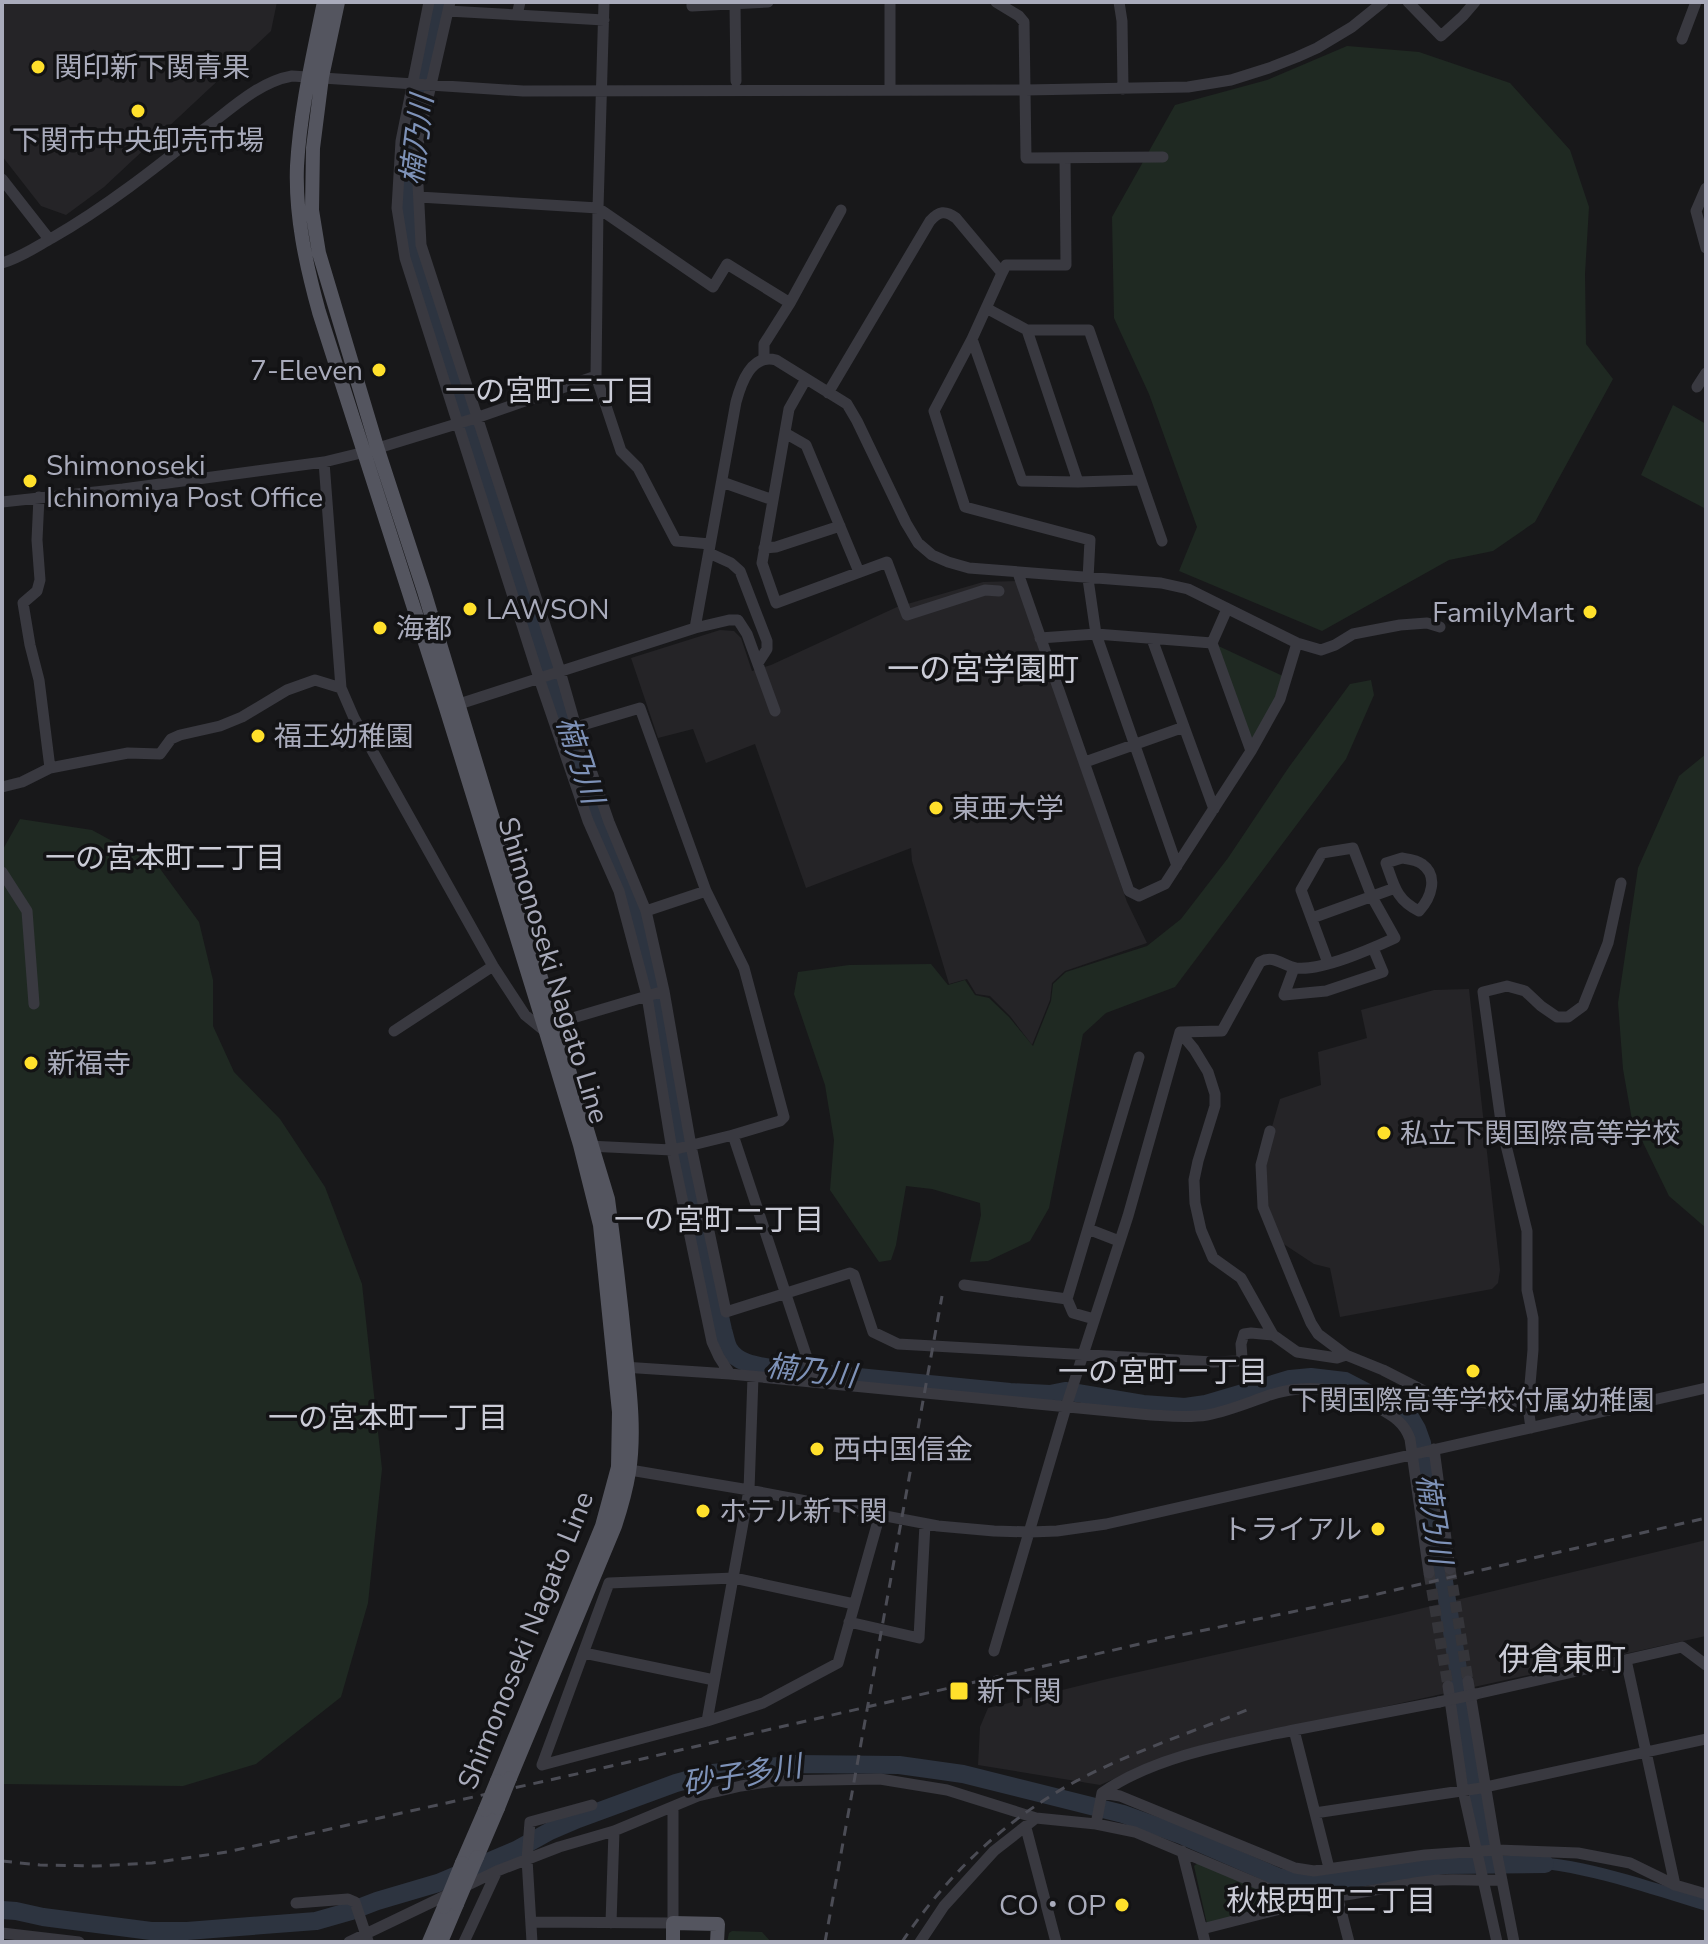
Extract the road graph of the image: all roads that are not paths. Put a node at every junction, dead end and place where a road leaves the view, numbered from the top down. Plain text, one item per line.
1 (324, 2) edge
2 (338, 2) edge
3 (429, 2) edge
4 (520, 2) edge
5 (604, 2) edge
6 (692, 2) edge
7 (768, 2) edge
8 (890, 2) edge
9 (996, 2) edge
10 (1119, 2) edge
11 (1383, 2) edge
12 (1408, 2) edge
13 (1475, 2) edge
14 (1696, 2) edge
15 (735, 4) edge
16 (449, 7) edge
17 (517, 15) junction
18 (604, 20) junction
19 (1682, 39) dead end
20 (315, 77) junction
21 (736, 81) dead end
22 (414, 84) junction
23 (430, 86) junction
24 (890, 89) junction
25 (1123, 89) junction
26 (1025, 90) junction
27 (602, 91) junction
28 (1163, 157) dead end
29 (1065, 158) junction
30 (2, 179) edge
31 (1706, 188) edge
32 (419, 197) junction
33 (598, 208) junction
34 (841, 210) dead end
35 (1703, 223) edge
36 (49, 239) junction
37 (1706, 248) edge
38 (2, 263) edge
39 (1002, 273) junction
40 (790, 303) junction
41 (986, 308) junction
42 (1027, 330) junction
43 (972, 339) junction
44 (764, 359) junction
45 (1706, 373) edge
46 (596, 376) junction
47 (806, 379) junction
48 (1697, 387) dead end
49 (828, 393) junction
50 (474, 418) junction
51 (458, 423) junction
52 (785, 433) junction
53 (371, 450) junction
54 (324, 462) junction
55 (1140, 480) junction
56 (722, 482) junction
57 (1078, 482) junction
58 (39, 497) junction
59 (773, 500) junction
60 (2, 502) edge
61 (840, 526) junction
62 (1162, 541) dead end
63 (710, 548) junction
64 (764, 548) junction
65 (859, 572) junction
66 (1018, 573) junction
67 (1088, 579) junction
68 (999, 591) dead end
69 (1227, 609) junction
70 (1440, 627) dead end
71 (695, 628) junction
72 (1096, 634) junction
73 (1040, 638) junction
74 (1152, 639) junction
75 (1212, 643) junction
76 (1297, 643) junction
77 (758, 663) junction
78 (558, 671) junction
79 (541, 677) junction
80 (341, 688) junction
81 (452, 706) junction
82 (775, 711) dead end
83 (576, 727) junction
84 (1184, 727) junction
85 (1135, 744) junction
86 (1251, 751) junction
87 (1088, 761) dead end
88 (50, 768) junction
89 (2, 787) edge
90 (1214, 809) junction
91 (1177, 866) junction
92 (2, 872) edge
93 (1621, 883) dead end
94 (1395, 888) junction
95 (706, 891) junction
96 (1372, 897) junction
97 (646, 911) junction
98 (1312, 918) junction
99 (1373, 948) junction
100 (1328, 963) junction
101 (493, 966) junction
102 (1294, 968) junction
103 (664, 991) junction
104 (647, 996) junction
105 (34, 1004) dead end
106 (548, 1027) junction
107 (394, 1031) dead end
108 (1180, 1032) junction
109 (1139, 1057) dead end
110 (1270, 1131) dead end
111 (733, 1135) junction
112 (586, 1146) junction
113 (691, 1146) junction
114 (672, 1150) junction
115 (1088, 1229) junction
116 (1119, 1241) junction
117 (964, 1285) dead end
118 (786, 1294) junction
119 (1067, 1299) junction
120 (1094, 1319) junction
121 (1273, 1335) junction
122 (1083, 1355) junction
123 (1346, 1355) junction
124 (620, 1366) junction
125 (730, 1374) junction
126 (753, 1377) junction
127 (815, 1382) junction
128 (1706, 1388) edge
129 (1066, 1407) junction
130 (1528, 1407) junction
131 (1531, 1428) junction
132 (1434, 1449) junction
133 (1412, 1454) junction
134 (624, 1468) junction
135 (749, 1490) junction
136 (880, 1514) junction
137 (925, 1524) junction
138 (1030, 1532) junction
139 (1450, 1569) tunnel mouth
140 (1429, 1573) tunnel mouth
141 (734, 1578) junction
142 (854, 1604) junction
143 (849, 1622) junction
144 (994, 1651) dead end
145 (584, 1653) junction
146 (1626, 1660) junction
147 (1706, 1665) edge
148 (714, 1680) junction
149 (1468, 1681) tunnel mouth
150 (1448, 1686) tunnel mouth
151 (707, 1721) junction
152 (1294, 1730) junction
153 (1706, 1739) edge
154 (1647, 1752) junction
155 (1475, 1788) junction
156 (1101, 1796) junction
157 (592, 1805) dead end
158 (673, 1807) junction
159 (491, 1809) junction
160 (1315, 1813) junction
161 (1036, 1818) junction
162 (1097, 1822) junction
163 (1026, 1828) junction
164 (614, 1831) junction
165 (1182, 1851) junction
166 (1487, 1852) junction
167 (528, 1855) junction
168 (1329, 1868) junction
169 (497, 1871) junction
170 (1482, 1878) junction
171 (1502, 1878) junction
172 (1675, 1885) junction
173 (1706, 1894) edge
174 (1337, 1895) junction
175 (1307, 1898) junction
176 (296, 1903) dead end
177 (450, 1905) junction
178 (532, 1922) junction
179 (611, 1923) junction
180 (673, 1923) junction
181 (1202, 1929) junction
182 (2, 1933) edge
183 (365, 1934) edge
184 (41, 1939) edge
185 (79, 1942) edge
186 (349, 1942) edge
187 (429, 1942) edge
188 (441, 1942) edge
189 (464, 1942) edge
190 (532, 1942) edge
191 (673, 1942) edge
192 (717, 1942) edge
193 (920, 1942) edge
194 (1056, 1942) edge
195 (1205, 1942) edge
196 (1349, 1942) edge
197 (1497, 1942) edge
198 (1514, 1942) edge

1 - 20 main road, Shimonoseki Nagato Line
2 - 20 main road, Shimonoseki Nagato Line
3 - 22 street
4 - 17 street
5 - 18 street
6 - 15 street
7 - 15 street
8 - 24 street
9 - 26 street
10 - 25 street
11 - 25 street
12 - 13 street
14 - 19 street
15 - 21 street
16 - 17 street
16 - 23 street
17 - 18 street
18 - 27 street
20 - 22 street
20 - 36 street
20 - 53 main road, Shimonoseki Nagato Line
22 - 23 street
22 - 51 street
23 - 27 street
23 - 32 street
24 - 26 street
24 - 27 street
25 - 26 street
26 - 29 street
27 - 33 street
28 - 29 street
29 - 39 street
30 - 36 street
31 - 35 street
32 - 33 street
32 - 50 street
33 - 40 street
33 - 46 street
34 - 40 street
35 - 37 street
36 - 38 street
39 - 41 street
39 - 49 street
40 - 44 street
41 - 42 street
41 - 43 street
42 - 55 street
42 - 57 street
43 - 57 street
43 - 67 street
44 - 47 street
44 - 56 street
45 - 48 street
46 - 50 street
46 - 63 street
47 - 49 street
47 - 52 street
49 - 66 street
50 - 51 street
50 - 78 street
51 - 53 street
51 - 79 street
52 - 59 street
52 - 61 street
53 - 54 street
53 - 81 main road, Shimonoseki Nagato Line
54 - 58 street
54 - 80 street
55 - 57 street
55 - 62 street
56 - 59 street
56 - 63 street
58 - 60 street
58 - 88 street
59 - 64 street
61 - 64 street
61 - 65 street
63 - 71 street
63 - 77 street
64 - 65 street
65 - 68 street
66 - 67 street
66 - 73 street
67 - 69 street
67 - 72 street
69 - 75 street
69 - 76 street
70 - 76 street
71 - 77 street
71 - 78 street
72 - 73 street
72 - 74 street
72 - 85 street
73 - 91 street
74 - 75 street
74 - 84 street
75 - 86 street
76 - 86 street
77 - 82 street
78 - 79 street
78 - 83 street
79 - 81 street
79 - 104 street
80 - 88 street
80 - 101 street
81 - 106 main road, Shimonoseki Nagato Line
83 - 95 street
83 - 97 street
84 - 85 street
84 - 90 street
85 - 87 street
85 - 91 street
86 - 90 street
88 - 89 street
90 - 91 street
92 - 105 street
93 - 130 street
94 - 94 street
94 - 96 street
95 - 97 street
95 - 111 street
96 - 98 street
96 - 98 street
96 - 99 street
97 - 103 street
98 - 100 street
99 - 100 street
99 - 102 street
100 - 102 street
101 - 106 street
101 - 107 street
102 - 108 street
103 - 104 street
103 - 113 street
104 - 106 street
104 - 114 street
106 - 112 main road, Shimonoseki Nagato Line
108 - 116 street
108 - 121 street
109 - 115 street
110 - 123 street
111 - 113 street
111 - 118 street
112 - 114 street
112 - 124 main road, Shimonoseki Nagato Line
113 - 114 street
113 - 118 street
114 - 125 street
115 - 116 street
115 - 119 street
116 - 120 street
117 - 119 street
118 - 122 street
118 - 127 street
119 - 120 street
120 - 122 street
121 - 122 street
121 - 123 street
122 - 129 street
123 - 130 street
124 - 125 street
124 - 134 main road, Shimonoseki Nagato Line
125 - 126 street
126 - 127 street
126 - 135 street
127 - 129 street
128 - 131 street
129 - 133 street
129 - 138 street
130 - 131 street
131 - 132 street
132 - 133 street
132 - 139 street
133 - 138 street
133 - 140 street
134 - 135 street
134 - 159 main road, Shimonoseki Nagato Line, bridge
135 - 136 street
135 - 141 street
136 - 137 street
136 - 142 street
137 - 138 street
137 - 143 street
138 - 144 street
141 - 142 street
141 - 145 street
141 - 148 street
142 - 143 street
143 - 151 street
145 - 148 street
145 - 151 street
146 - 147 street
146 - 152 street, bridge
146 - 154 street
148 - 151 street
149 - 155 street
150 - 155 street
152 - 156 street
152 - 160 street
153 - 154 street
154 - 155 street
154 - 172 street
155 - 160 street
155 - 166 street
155 - 166 street
156 - 162 street
156 - 168 street
157 - 167 street
158 - 161 street
158 - 164 street
158 - 180 street
159 - 177 main road, Shimonoseki Nagato Line, bridge
159 - 177 main road, Shimonoseki Nagato Line, bridge
160 - 168 street
161 - 162 street
161 - 163 street
162 - 165 street
163 - 193 street
163 - 194 street
164 - 167 street
164 - 179 street
165 - 175 street
165 - 181 street
166 - 168 street
166 - 170 street
166 - 171 street
166 - 172 street
167 - 169 street
167 - 178 street
169 - 183 street
169 - 189 street
170 - 171 street
170 - 174 street
170 - 197 street
171 - 198 street
172 - 173 street
174 - 175 street
174 - 196 street
175 - 181 street
176 - 183 street
177 - 187 main road, Shimonoseki Nagato Line
177 - 188 main road, Shimonoseki Nagato Line
178 - 179 street
178 - 190 street
179 - 180 street
180 - 191 main road
180 - 192 main road
181 - 195 street
182 - 184 street
183 - 186 street
184 - 185 street

